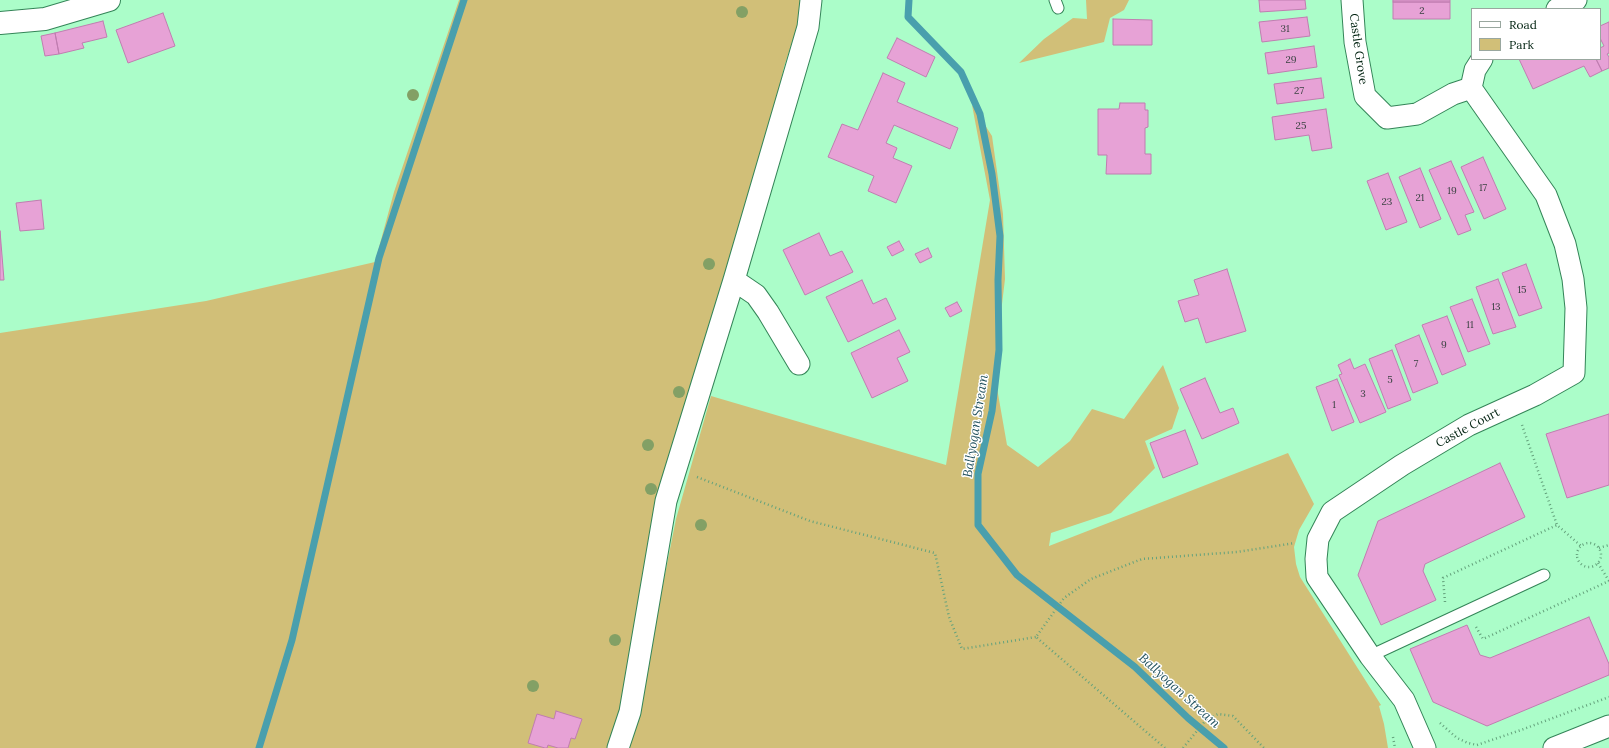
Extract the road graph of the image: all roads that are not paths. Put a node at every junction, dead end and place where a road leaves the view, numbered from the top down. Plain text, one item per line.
1 (109, 0) edge
2 (811, 0) edge
3 (1352, 0) edge
4 (1576, 0) edge
5 (1559, 8) edge
6 (0, 23) edge
7 (1481, 60) edge
8 (1471, 88) junction
9 (734, 280) junction
10 (799, 364) dead end
11 (1544, 575) dead end
12 (1370, 656) junction
13 (1609, 726) edge
14 (618, 748) edge
15 (1425, 748) edge
16 (1554, 748) edge

1 - 6 street
2 - 9 street
3 - 8 street, Castle Grove
4 - 5 street
7 - 8 street
8 - 12 street, Castle Court
9 - 10 street
9 - 14 street
11 - 12 lane
12 - 15 street, Castle Court
13 - 16 street

